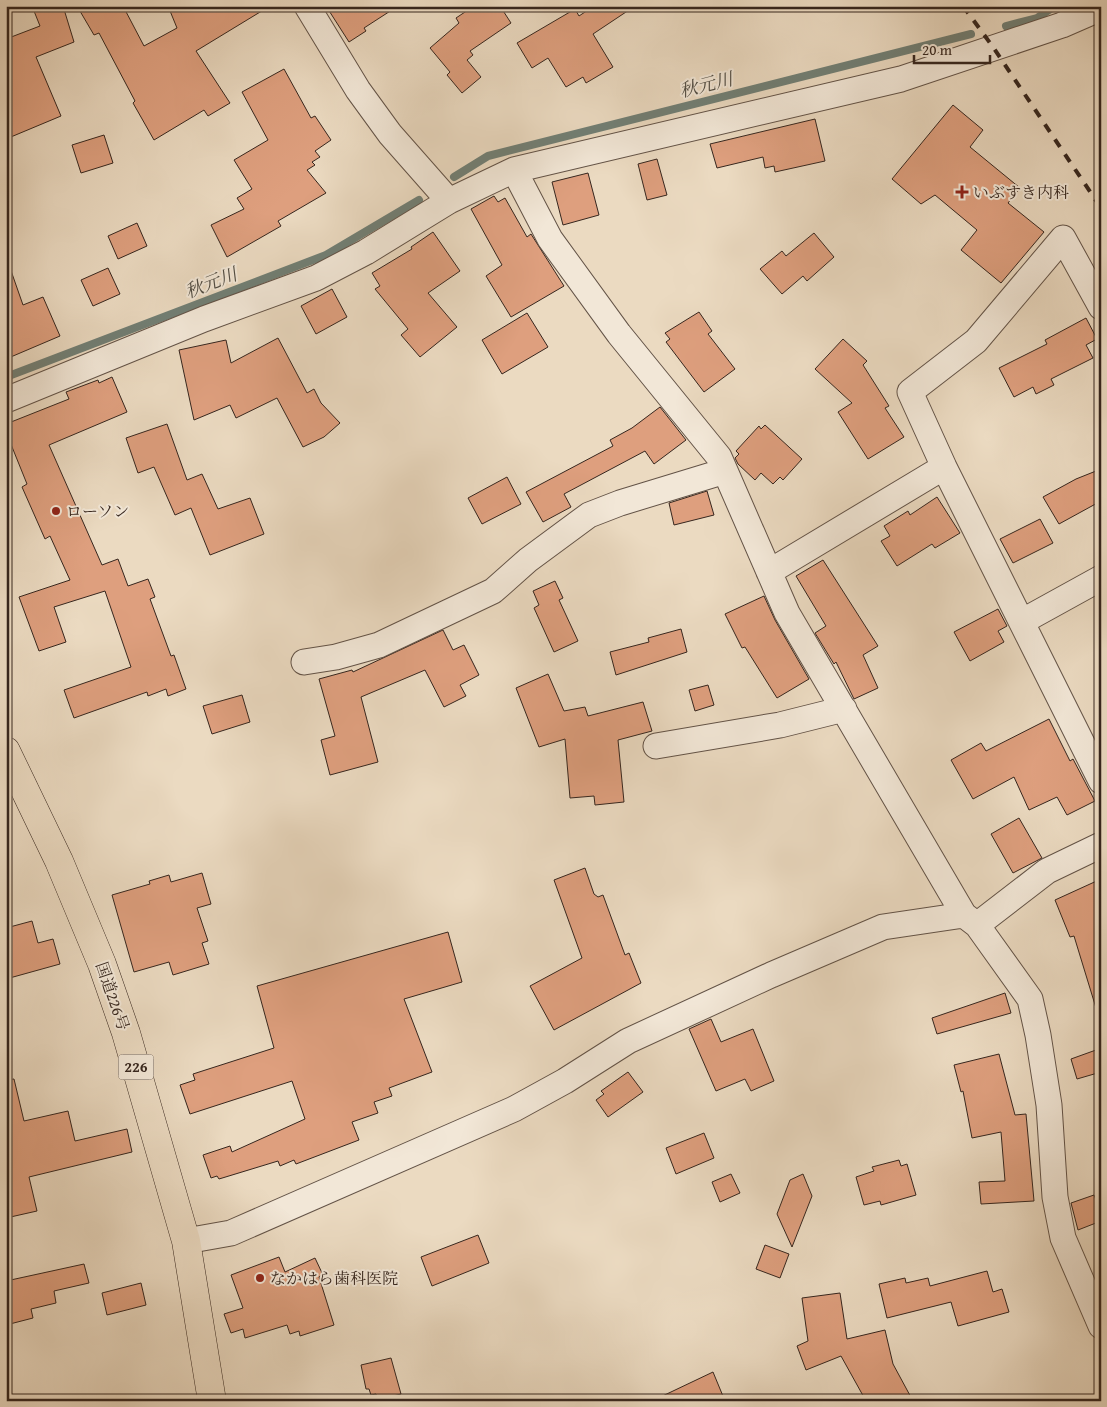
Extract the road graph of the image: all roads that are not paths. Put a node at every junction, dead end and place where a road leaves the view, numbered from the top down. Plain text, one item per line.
1 (307, 6) edge
2 (1101, 8) edge
3 (514, 170) junction
4 (449, 201) junction
5 (1101, 307) edge
6 (6, 400) edge
7 (944, 467) junction
8 (725, 471) junction
9 (769, 572) junction
10 (1101, 578) edge
11 (1023, 621) junction
12 (304, 662) dead end
13 (844, 708) junction
14 (656, 746) dead end
15 (6, 751) edge
16 (1101, 780) edge
17 (1101, 845) edge
18 (970, 920) junction
19 (186, 1240) junction
20 (1101, 1326) edge
21 (212, 1401) edge

1 - 4 street
2 - 3 street
3 - 4 street
3 - 8 street
4 - 6 street
5 - 7 street
7 - 9 street
7 - 11 street
8 - 9 street
8 - 12 street
9 - 13 street
10 - 11 street
11 - 16 street
13 - 14 street
13 - 18 street
15 - 19 highway, 国道226号 / 226
17 - 18 street
18 - 19 street
18 - 20 street
19 - 21 highway, 国道226号 / 226

